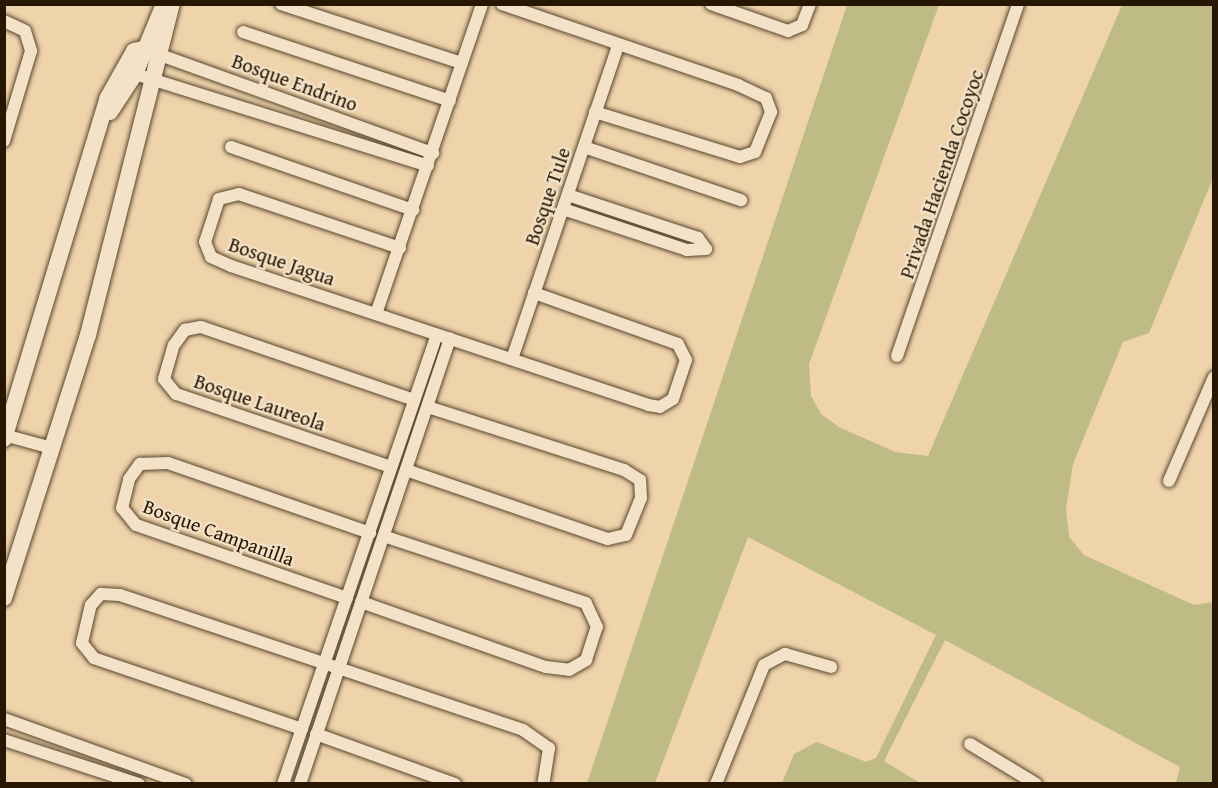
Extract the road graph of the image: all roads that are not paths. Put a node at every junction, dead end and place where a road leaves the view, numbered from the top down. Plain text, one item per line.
1 (165, 4) edge
2 (172, 4) edge
3 (281, 4) edge
4 (482, 4) edge
5 (502, 4) edge
6 (711, 4) edge
7 (810, 4) edge
8 (1018, 4) edge
9 (516, 7) edge
10 (530, 9) edge
11 (4, 21) edge
12 (243, 32) dead end
13 (618, 45) junction
14 (143, 50) junction
15 (163, 55) junction
16 (462, 63) junction
17 (135, 74) junction
18 (157, 81) junction
19 (450, 101) junction
20 (595, 112) junction
21 (103, 123) junction
22 (4, 141) edge
23 (231, 147) dead end
24 (584, 147) junction
25 (433, 153) junction
26 (428, 166) junction
27 (568, 195) junction
28 (741, 200) dead end
29 (563, 209) junction
30 (413, 210) junction
31 (400, 248) junction
32 (534, 293) junction
33 (376, 314) junction
34 (437, 335) junction
35 (450, 339) junction
36 (897, 356) dead end
37 (512, 359) junction
38 (1214, 377) edge
39 (414, 400) junction
40 (428, 407) junction
41 (5, 436) edge
42 (52, 448) junction
43 (392, 467) junction
44 (405, 470) junction
45 (1169, 481) dead end
46 (370, 533) junction
47 (384, 536) junction
48 (4, 598) edge
49 (347, 598) junction
50 (361, 602) junction
51 (324, 666) junction
52 (338, 668) junction
53 (831, 668) dead end
54 (4, 719) edge
55 (302, 729) junction
56 (37, 730) junction
57 (316, 735) junction
58 (4, 740) edge
59 (970, 744) dead end
60 (31, 748) junction
61 (139, 783) edge
62 (186, 783) edge
63 (283, 783) edge
64 (300, 783) edge
65 (455, 783) edge
66 (543, 783) edge
67 (716, 783) edge
68 (1036, 783) edge

1 - 14 street
2 - 15 street
3 - 16 street
4 - 16 street
5 - 9 street
6 - 7 street
8 - 36 street, Privada Hacienda Cocoyoc
9 - 10 street
10 - 13 street
11 - 22 street
12 - 19 street
13 - 20 street, Bosque Tule
13 - 20 street
14 - 15 street, Bosque Endrino
14 - 17 street
14 - 21 street
15 - 18 street
15 - 25 street, Bosque Endrino
16 - 19 street
17 - 18 street, Bosque Endrino
17 - 21 street
18 - 26 street, Bosque Endrino
18 - 42 street
19 - 25 street
20 - 24 street, Bosque Tule
21 - 41 street
23 - 30 street
24 - 27 street, Bosque Tule
24 - 28 street
25 - 26 street
26 - 30 street
27 - 29 street, Bosque Tule
27 - 29 street
29 - 32 street, Bosque Tule
30 - 31 street
31 - 33 street
31 - 33 street, Bosque Jagua
32 - 37 street, Bosque Tule
32 - 37 street
33 - 34 street, Bosque Jagua
34 - 35 street, Bosque Jagua
34 - 39 street
35 - 37 street, Bosque Jagua
35 - 40 street
38 - 45 street
39 - 43 street
39 - 43 street, Bosque Laureola
40 - 44 street
40 - 44 street
41 - 42 street
42 - 48 street
43 - 46 street
44 - 47 street
46 - 49 street
46 - 49 street, Bosque Campanilla
47 - 50 street
47 - 50 street
49 - 51 street
50 - 52 street
51 - 52 street
51 - 55 street
51 - 55 street
52 - 57 street
52 - 66 street
53 - 67 street
54 - 56 street
55 - 63 street
56 - 60 street
56 - 62 street
57 - 64 street
57 - 65 street
58 - 60 street
59 - 68 street
60 - 61 street

